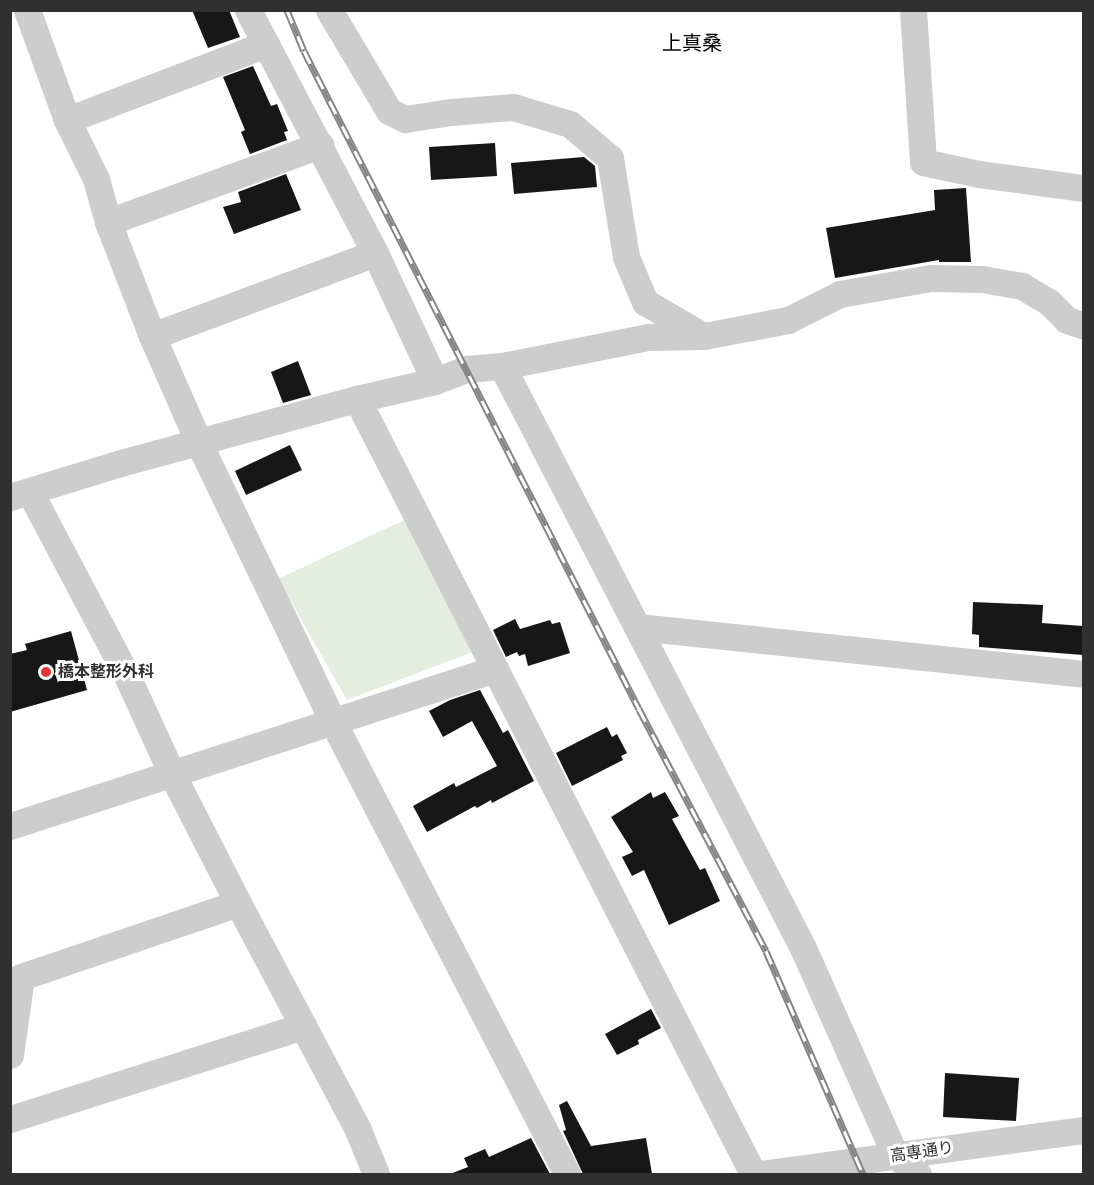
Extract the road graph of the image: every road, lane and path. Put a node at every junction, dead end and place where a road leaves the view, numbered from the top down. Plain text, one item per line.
1 (248, 10) edge
2 (329, 10) edge
3 (914, 10) edge
4 (36, 13) edge
5 (266, 44) junction
6 (67, 120) junction
7 (320, 145) junction
8 (1083, 188) edge
9 (108, 222) junction
10 (375, 253) junction
11 (1083, 326) edge
12 (152, 336) junction
13 (704, 336) junction
14 (502, 366) junction
15 (435, 381) junction
16 (357, 399) junction
17 (198, 441) junction
18 (20, 494) edge
19 (638, 627) junction
20 (495, 669) junction
21 (1083, 674) edge
22 (333, 722) junction
23 (171, 772) junction
24 (10, 826) edge
25 (238, 903) junction
26 (304, 1026) junction
27 (10, 1055) edge
28 (10, 1119) edge
29 (1083, 1130) edge
30 (895, 1155) junction
31 (376, 1174) edge
32 (567, 1174) edge
33 (753, 1174) edge
34 (761, 1174) edge
35 (918, 1174) edge

1 - 5 street
2 - 13 street
3 - 8 street
4 - 6 street
5 - 6 street
5 - 7 street
6 - 9 street
7 - 9 street
7 - 10 street
9 - 12 street
10 - 12 street
10 - 15 street
11 - 13 street
12 - 17 street
13 - 14 street
14 - 15 street
14 - 19 street
15 - 16 street
16 - 17 street
16 - 20 street
17 - 18 street
17 - 22 street
18 - 23 street
19 - 21 street
19 - 30 street
20 - 22 street
20 - 33 street
22 - 23 street
22 - 32 street
23 - 24 street
23 - 25 street
25 - 26 street
25 - 27 street
26 - 28 street
26 - 31 street
29 - 30 street, 高専通り
30 - 34 street, 高専通り
30 - 35 street

